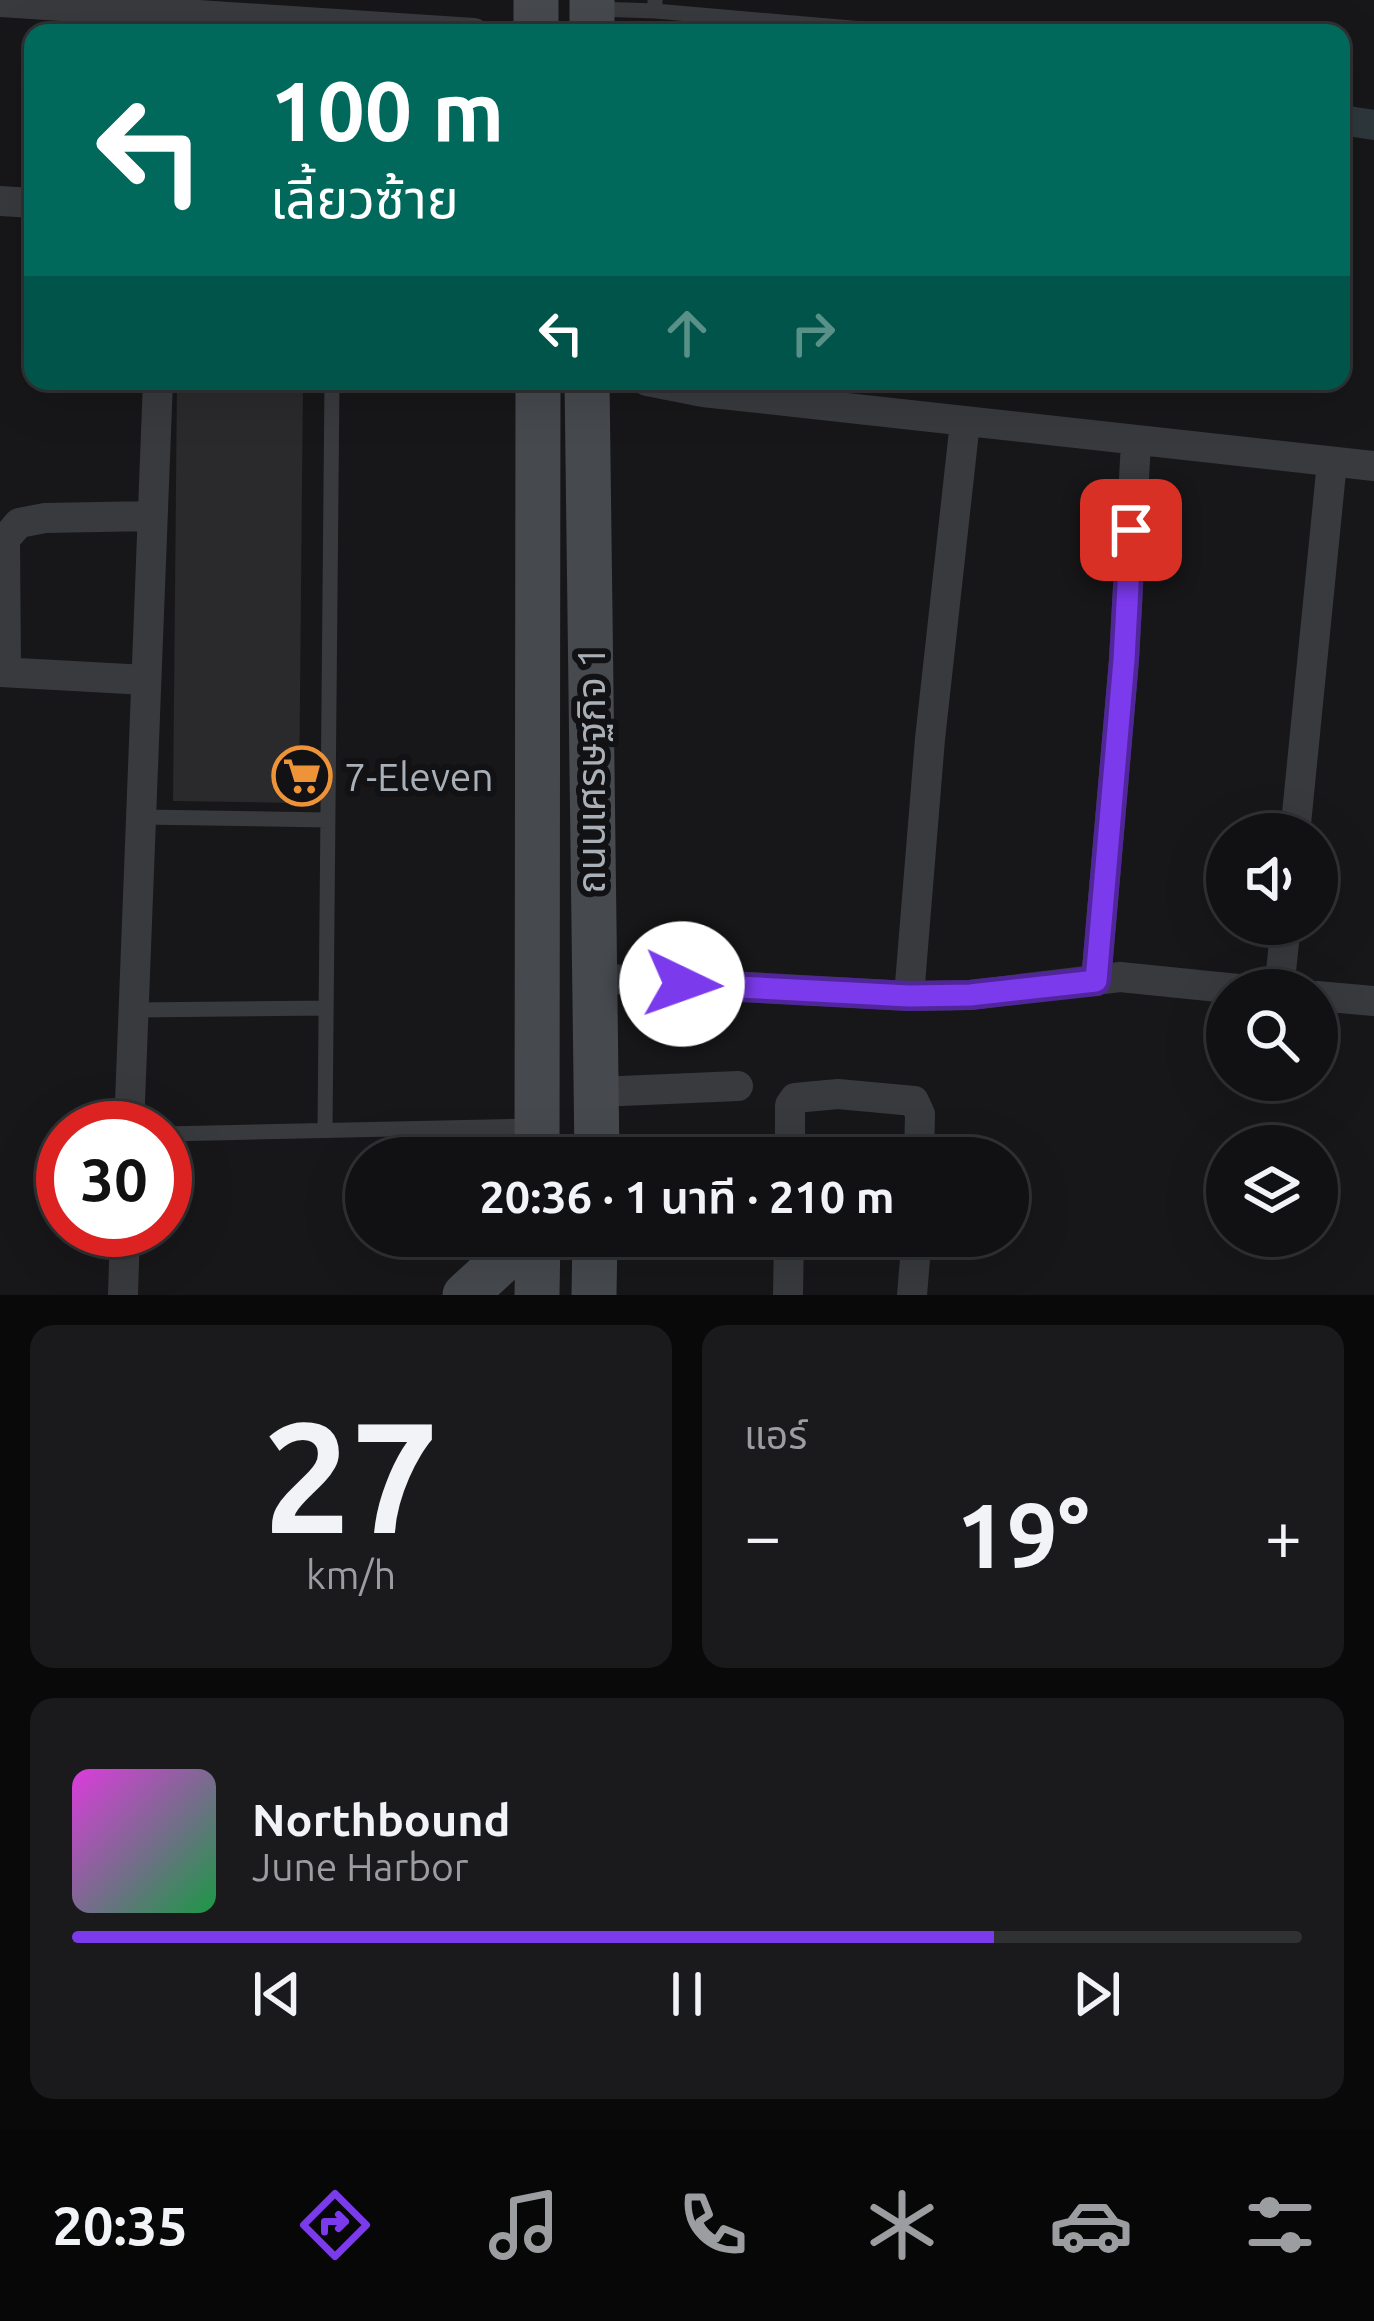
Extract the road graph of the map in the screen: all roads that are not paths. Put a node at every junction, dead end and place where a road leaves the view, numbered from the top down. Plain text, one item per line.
1 (0, 2) edge
2 (655, 5) edge
3 (592, 14) edge
4 (336, 24) edge
5 (828, 24) edge
6 (158, 390) edge
7 (332, 390) edge
8 (538, 390) edge
9 (587, 390) edge
10 (694, 390) edge
11 (965, 422) junction
12 (1136, 442) junction
13 (1333, 462) junction
14 (1374, 466) edge
15 (152, 516) junction
16 (3, 672) edge
17 (146, 680) junction
18 (1297, 813) edge
19 (141, 817) junction
20 (328, 820) junction
21 (592, 978) junction
22 (1096, 981) junction
23 (1206, 986) edge
24 (909, 996) junction
25 (1338, 998) edge
26 (1374, 1001) edge
27 (326, 1008) junction
28 (133, 1010) junction
29 (738, 1086) dead end
30 (598, 1092) junction
31 (130, 1101) edge
32 (326, 1130) junction
33 (192, 1132) edge
34 (449, 1137) edge
35 (537, 1137) edge
36 (597, 1137) edge
37 (790, 1137) edge
38 (919, 1137) edge
39 (124, 1257) edge
40 (505, 1257) edge
41 (538, 1257) edge
42 (595, 1257) edge
43 (789, 1257) edge
44 (915, 1257) edge
45 (122, 1295) edge
46 (465, 1295) edge
47 (537, 1295) edge
48 (594, 1295) edge
49 (788, 1295) edge
50 (912, 1295) edge

1 - 4 street
2 - 3 lane
2 - 5 lane
6 - 15 street
7 - 20 lane
8 - 35 main road, ถนนเศรษฐกิจ 1
9 - 21 main road, ถนนเศรษฐกิจ 1
10 - 11 street
11 - 12 street
11 - 24 street
12 - 13 street
12 - 22 street
13 - 14 street
13 - 18 street
15 - 16 street
15 - 17 street
16 - 17 street
17 - 19 street
19 - 20 lane
19 - 28 street
20 - 27 lane
21 - 24 street
21 - 30 main road, ถนนเศรษฐกิจ 1
22 - 23 street
22 - 24 street
25 - 26 street
27 - 28 lane
27 - 32 lane
28 - 31 street
29 - 30 street
30 - 36 main road, ถนนเศรษฐกิจ 1
32 - 33 lane
32 - 34 lane
37 - 38 street
39 - 45 street
40 - 46 main road
41 - 47 main road
42 - 48 main road
43 - 49 street
44 - 50 street

